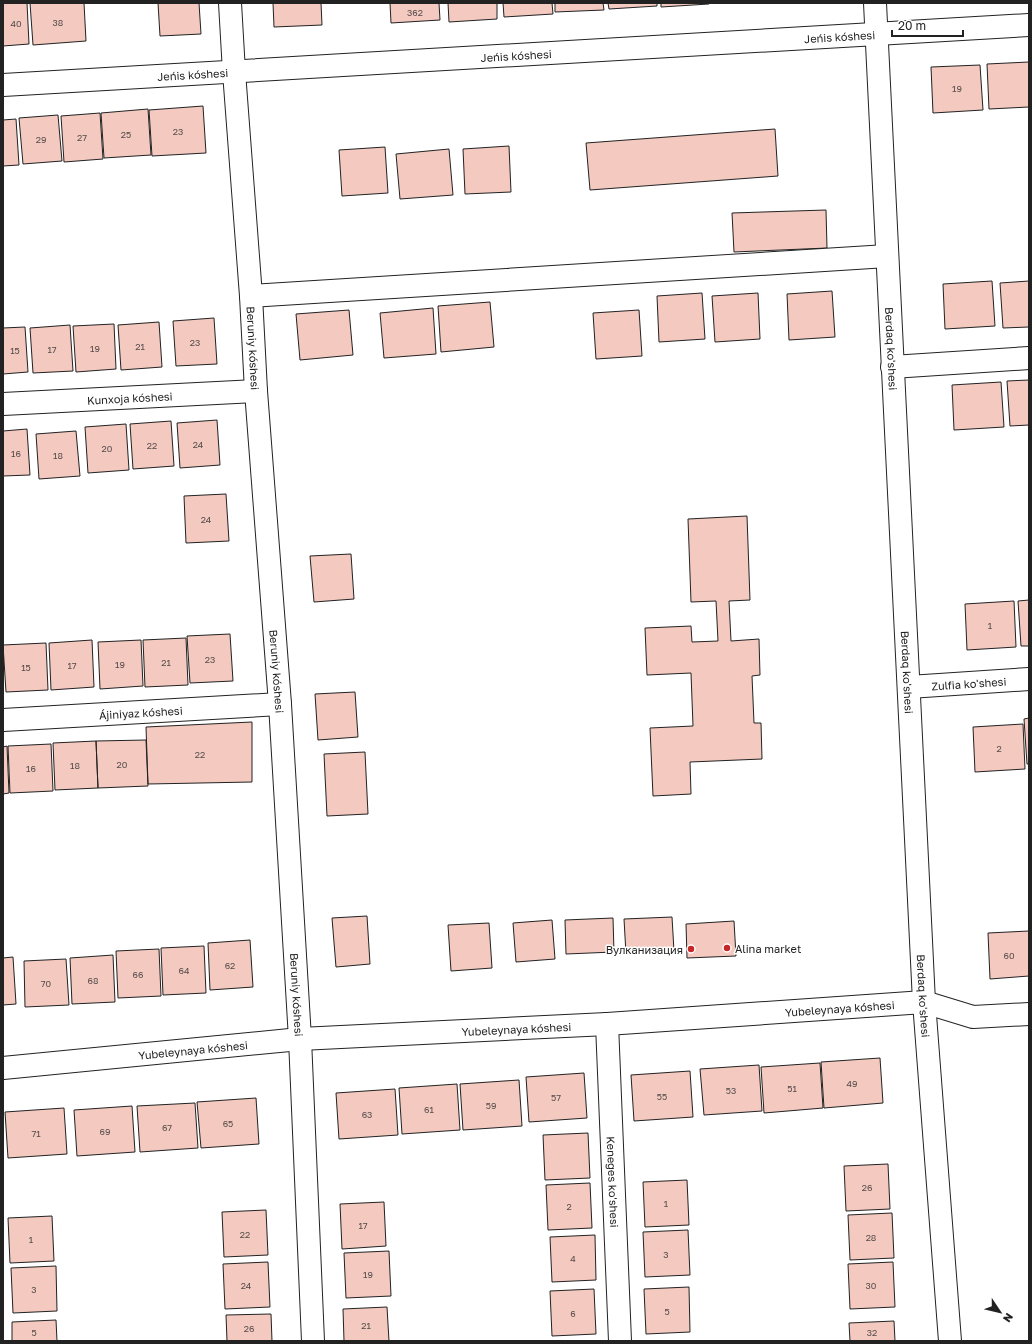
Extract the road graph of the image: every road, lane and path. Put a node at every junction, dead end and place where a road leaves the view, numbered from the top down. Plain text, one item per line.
1 (230, 3) edge
2 (875, 3) edge
3 (1029, 25) edge
4 (876, 34) junction
5 (234, 72) junction
6 (3, 85) edge
7 (887, 256) junction
8 (251, 296) junction
9 (1029, 358) edge
10 (892, 367) junction
11 (256, 391) junction
12 (3, 404) edge
13 (1029, 679) edge
14 (909, 687) junction
15 (280, 704) junction
16 (3, 720) edge
17 (924, 1002) junction
18 (1029, 1014) edge
19 (607, 1024) junction
20 (300, 1039) junction
21 (3, 1068) edge
22 (313, 1341) edge
23 (620, 1341) edge
24 (950, 1341) edge

1 - 5 street, Beruniy kóshesi
2 - 4 street, Berdaq ko'shesi
3 - 4 street, Jeńis kóshesi
4 - 5 street, Jeńis kóshesi
4 - 7 street, Berdaq ko'shesi
5 - 6 street, Jeńis kóshesi
5 - 8 street, Beruniy kóshesi
7 - 8 street
7 - 10 street, Berdaq ko'shesi
8 - 11 street, Beruniy kóshesi
9 - 10 street
10 - 14 street, Berdaq ko'shesi
11 - 12 street, Kunxoja kóshesi
11 - 15 street, Beruniy kóshesi
13 - 14 street, Zulfia ko'shesi
14 - 17 street, Berdaq ko'shesi
15 - 16 street, Ájiniyaz kóshesi
15 - 20 street, Beruniy kóshesi
17 - 18 street, Yubeleynaya kóshesi
17 - 19 street, Yubeleynaya kóshesi
17 - 24 street, Berdaq ko'shesi
19 - 20 street, Yubeleynaya kóshesi
19 - 23 street, Keneges ko'shesi
20 - 21 street, Yubeleynaya kóshesi
20 - 22 street, Beruniy kóshesi

